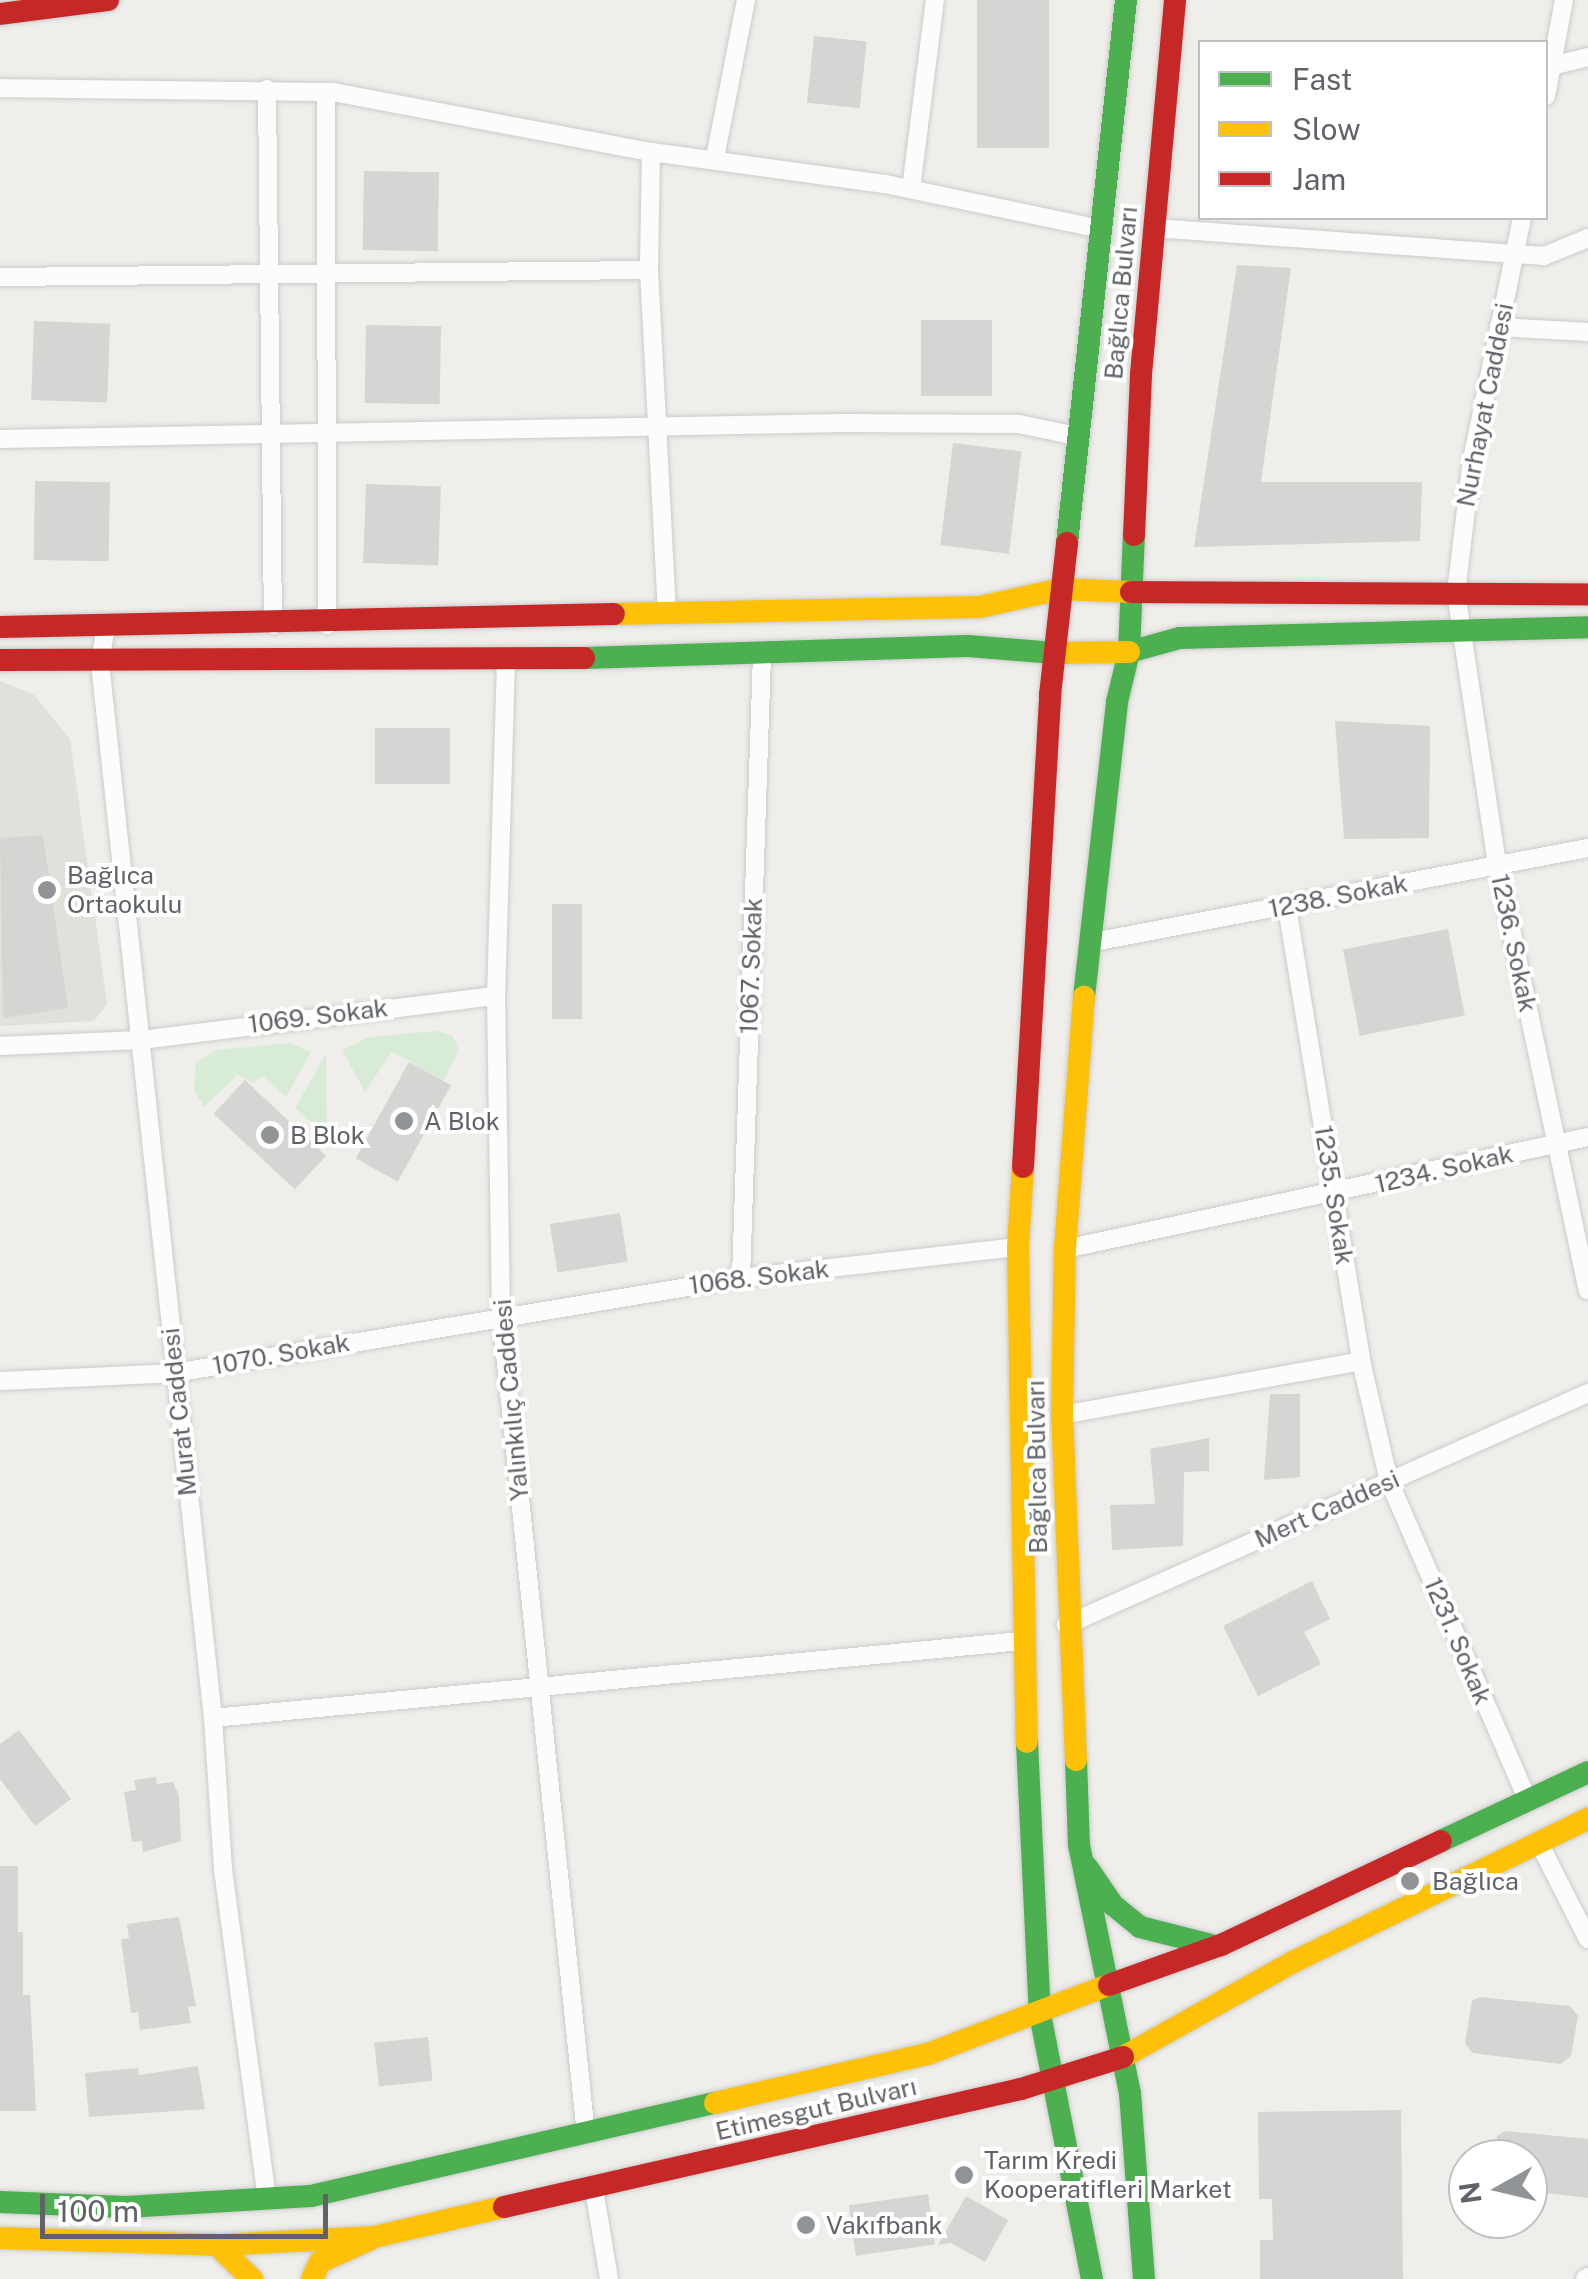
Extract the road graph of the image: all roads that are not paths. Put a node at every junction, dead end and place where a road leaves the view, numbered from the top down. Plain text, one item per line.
1 (108, 0) edge
2 (746, 0) edge
3 (935, 0) edge
4 (1126, 0) edge
5 (1175, 0) edge
6 (1564, 0) edge
7 (0, 14) edge
8 (1588, 57) edge
9 (1552, 66) junction
10 (1548, 86) edge
11 (0, 88) edge
12 (267, 89) junction
13 (326, 92) junction
14 (651, 152) junction
15 (715, 158) junction
16 (911, 189) junction
17 (1522, 220) edge
18 (1154, 228) junction
19 (1102, 229) junction
20 (1588, 238) edge
21 (1514, 254) junction
22 (649, 270) junction
23 (324, 274) junction
24 (271, 275) junction
25 (0, 277) edge
26 (1500, 327) junction
27 (1588, 332) edge
28 (657, 430) junction
29 (326, 436) junction
30 (272, 437) junction
31 (1081, 437) junction
32 (0, 439) edge
33 (1061, 589) junction
34 (1130, 592) junction
35 (1456, 592) junction
36 (1588, 594) edge
37 (667, 613) junction
38 (106, 625) junction
39 (273, 625) junction
40 (326, 625) junction
41 (0, 627) edge
42 (1460, 627) junction
43 (1588, 628) edge
44 (1129, 652) junction
45 (1056, 653) junction
46 (762, 654) junction
47 (0, 660) edge
48 (506, 662) junction
49 (100, 663) junction
50 (1588, 848) edge
51 (1497, 863) junction
52 (1287, 906) junction
53 (1088, 943) junction
54 (496, 996) junction
55 (141, 1040) junction
56 (0, 1046) edge
57 (1588, 1137) edge
58 (1557, 1144) junction
59 (1334, 1194) junction
60 (1018, 1247) junction
61 (1065, 1249) junction
62 (741, 1278) junction
63 (1588, 1290) edge
64 (501, 1315) junction
65 (1361, 1361) junction
66 (174, 1373) junction
67 (0, 1381) edge
68 (1588, 1392) edge
69 (1062, 1414) junction
70 (1389, 1481) junction
71 (1066, 1625) junction
72 (1022, 1641) junction
73 (538, 1684) junction
74 (213, 1718) junction
75 (1588, 1772) edge
76 (1528, 1801) junction
77 (1588, 1819) edge
78 (1539, 1843) junction
79 (1079, 1845) junction
80 (1588, 1939) edge
81 (1221, 1944) junction
82 (1109, 1985) junction
83 (1040, 2014) junction
84 (1124, 2057) junction
85 (1056, 2081) junction
86 (586, 2135) junction
87 (594, 2189) junction
88 (267, 2199) junction
89 (0, 2202) edge
90 (374, 2237) junction
91 (0, 2238) edge
92 (216, 2245) junction
93 (252, 2279) edge
94 (312, 2279) edge
95 (610, 2279) edge
96 (1092, 2279) edge
97 (1144, 2279) edge

1 - 7 main road
2 - 15 street
3 - 16 street
4 - 19 main road, Bağlıca Bulvarı
5 - 18 main road, Bağlıca Bulvarı
6 - 9 street
8 - 9 street
9 - 10 street
11 - 12 street
12 - 13 street
12 - 24 street
13 - 14 street
13 - 23 street
14 - 15 street
14 - 22 street
15 - 16 street
16 - 19 street
17 - 21 street, Nurhayat Caddesi
18 - 21 street
18 - 34 main road, Bağlıca Bulvarı
19 - 31 main road, Bağlıca Bulvarı
20 - 21 street
21 - 26 street, Nurhayat Caddesi
22 - 23 street
22 - 28 street
23 - 24 street
23 - 29 street
24 - 25 street
24 - 30 street
26 - 27 street
26 - 35 street, Nurhayat Caddesi
28 - 29 street
28 - 31 street
28 - 37 street
29 - 30 street
29 - 40 street
30 - 32 street
30 - 39 street
31 - 33 main road, Bağlıca Bulvarı
33 - 34 main road
33 - 37 main road
33 - 45 main road, Bağlıca Bulvarı
34 - 35 main road
34 - 44 main road, Bağlıca Bulvarı
35 - 36 main road
35 - 42 street, 1236. Sokak
37 - 40 main road
38 - 39 main road
38 - 41 main road
38 - 49 street, Murat Caddesi
39 - 40 main road
42 - 43 main road
42 - 44 main road
42 - 51 street, 1236. Sokak
44 - 45 main road
44 - 53 main road, Bağlıca Bulvarı
45 - 46 main road
45 - 60 main road, Bağlıca Bulvarı
46 - 48 main road
46 - 62 street, 1067. Sokak
47 - 49 main road
48 - 49 main road
48 - 54 street, Yalınkılıç Caddesi
49 - 55 street, Murat Caddesi
50 - 51 street, 1238. Sokak
51 - 52 street, 1238. Sokak
51 - 58 street, 1236. Sokak
52 - 53 street, 1238. Sokak
52 - 59 street, 1235. Sokak
53 - 61 main road, Bağlıca Bulvarı
54 - 55 street, 1069. Sokak
54 - 64 street, Yalınkılıç Caddesi
55 - 56 street, 1069. Sokak
55 - 66 street, Murat Caddesi
57 - 58 street, 1234. Sokak
58 - 59 street, 1234. Sokak
58 - 63 street, 1236. Sokak
59 - 61 street, 1234. Sokak
59 - 65 street, 1235. Sokak
60 - 62 street, 1068. Sokak
60 - 72 main road, Bağlıca Bulvarı
61 - 69 main road, Bağlıca Bulvarı
62 - 64 street, 1068. Sokak
64 - 66 street, 1070. Sokak
64 - 73 street, Yalınkılıç Caddesi
65 - 69 street
65 - 70 street, 1235. Sokak
66 - 67 street, 1070. Sokak
66 - 74 street, Murat Caddesi
68 - 70 street, Mert Caddesi
69 - 71 main road, Bağlıca Bulvarı
70 - 71 street, Mert Caddesi
70 - 76 street, 1231. Sokak
71 - 79 main road, Bağlıca Bulvarı
72 - 73 street
72 - 83 main road, Bağlıca Bulvarı
73 - 74 street
73 - 86 street, Yalınkılıç Caddesi
74 - 88 street, Murat Caddesi
75 - 76 main road, Etimesgut Bulvarı
76 - 81 main road, Etimesgut Bulvarı
77 - 78 main road, Etimesgut Bulvarı
78 - 80 street
78 - 84 main road, Etimesgut Bulvarı
79 - 81 main road
79 - 82 main road, Bağlıca Bulvarı
81 - 82 main road, Etimesgut Bulvarı
82 - 83 main road, Etimesgut Bulvarı
82 - 84 main road, Bağlıca Bulvarı
83 - 85 main road, Bağlıca Bulvarı
83 - 86 main road, Etimesgut Bulvarı
84 - 85 main road, Etimesgut Bulvarı
84 - 97 main road, Bağlıca Bulvarı
85 - 87 main road, Etimesgut Bulvarı
85 - 96 main road, Bağlıca Bulvarı
86 - 88 main road, Etimesgut Bulvarı
87 - 90 main road, Etimesgut Bulvarı
87 - 95 street
88 - 89 main road, Etimesgut Bulvarı
90 - 92 main road, Etimesgut Bulvarı
90 - 94 main road
91 - 92 main road, Etimesgut Bulvarı
92 - 93 main road

